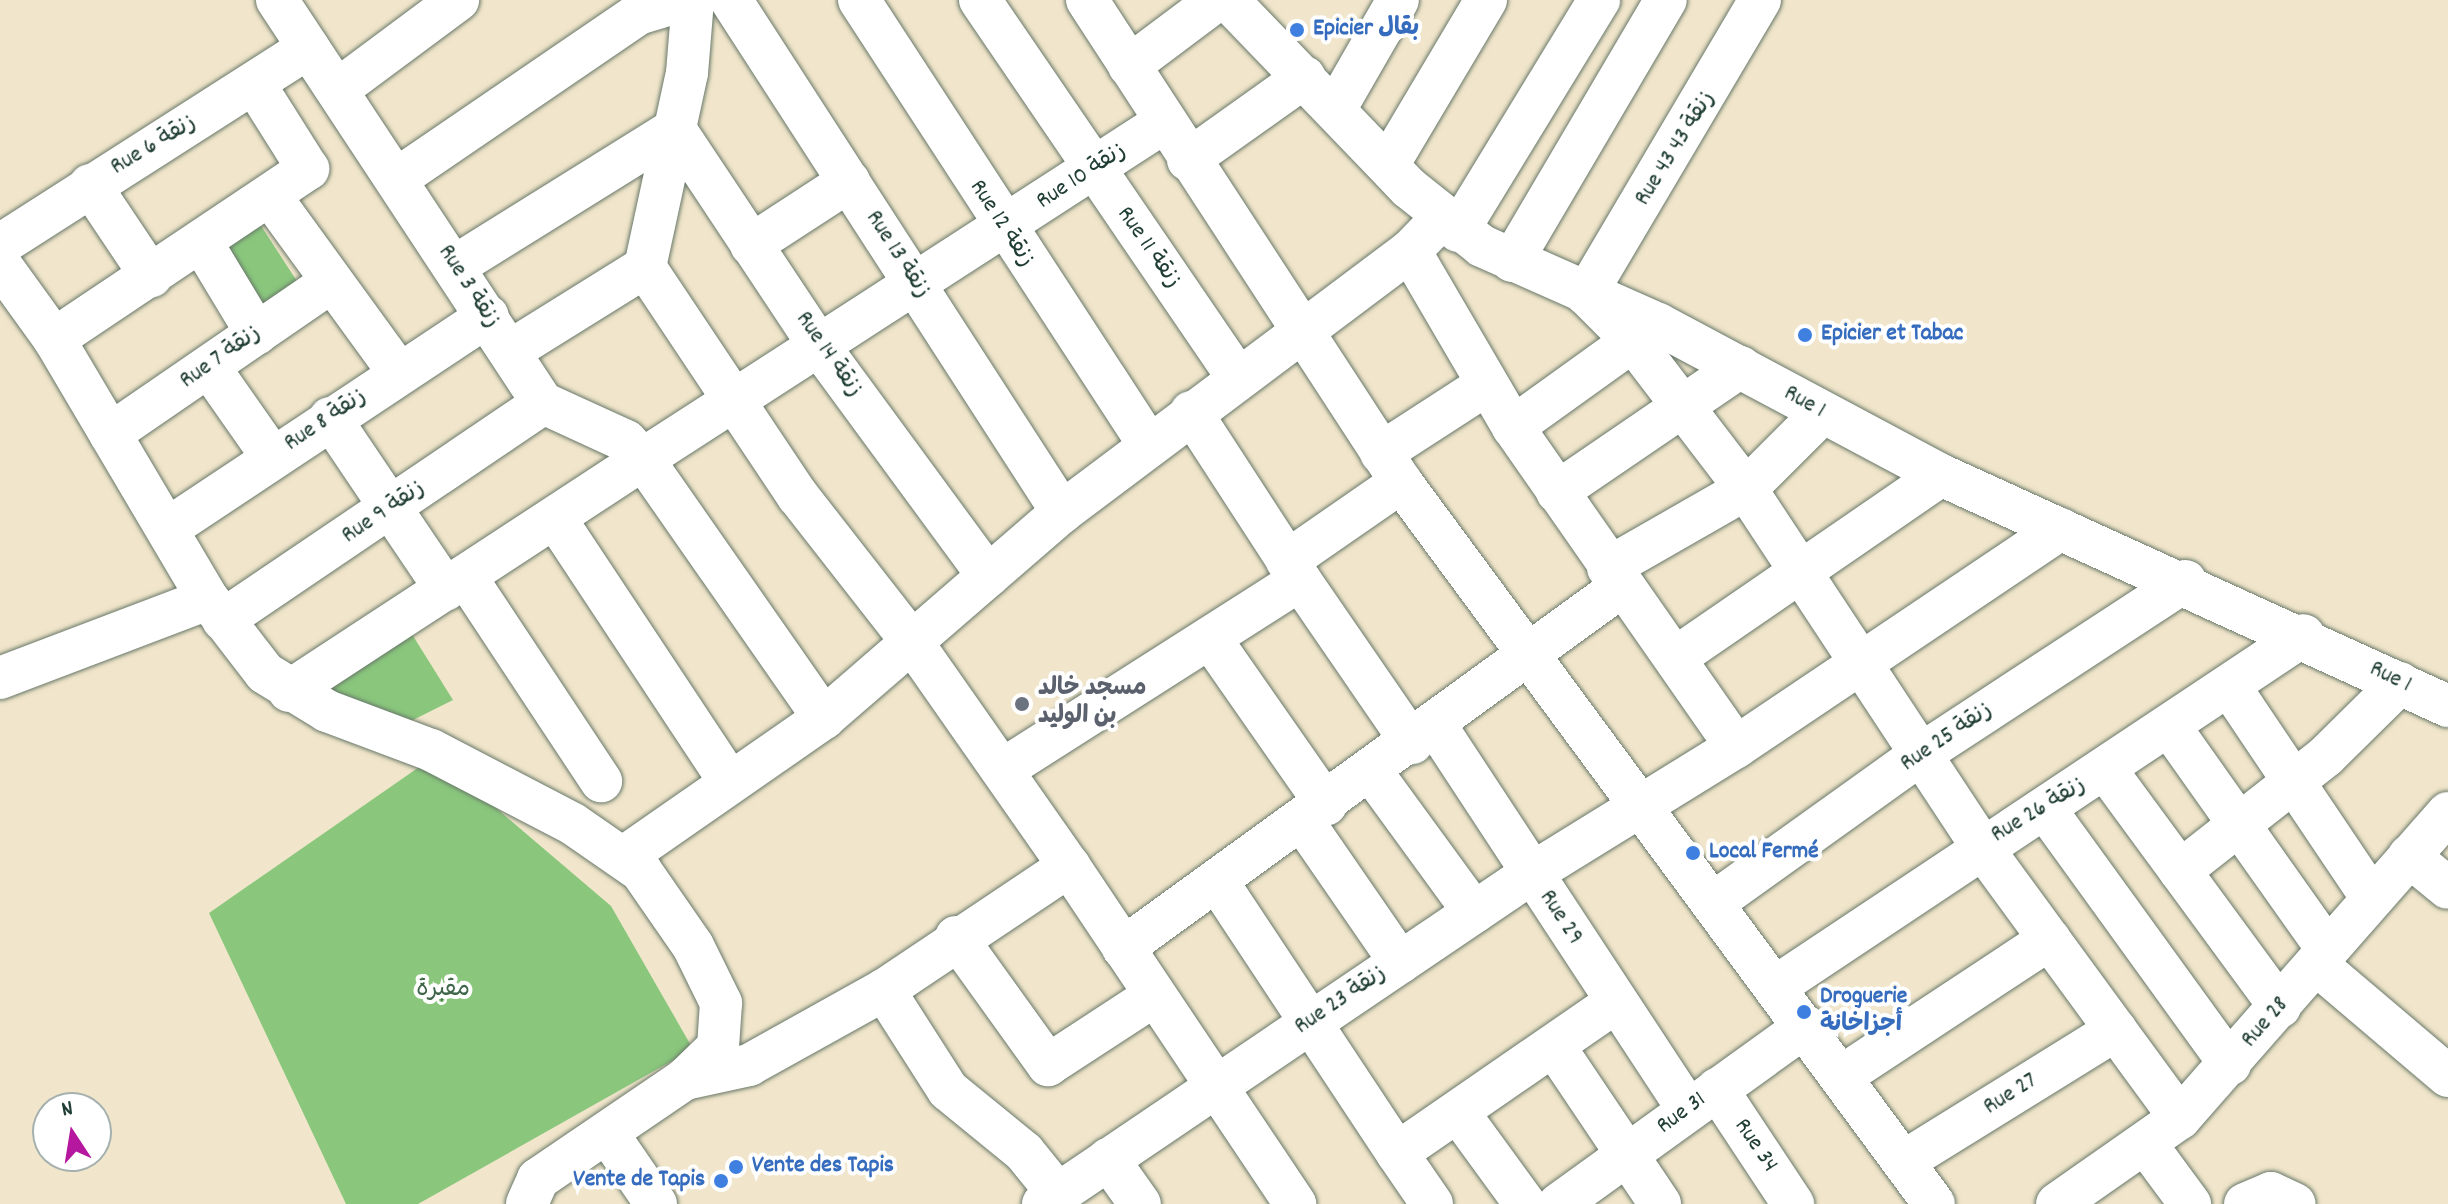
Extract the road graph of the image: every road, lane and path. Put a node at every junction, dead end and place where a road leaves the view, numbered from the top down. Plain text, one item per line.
1 (277, 0) edge
2 (458, 0) edge
3 (684, 0) edge
4 (693, 0) edge
5 (731, 0) edge
6 (859, 0) edge
7 (980, 0) edge
8 (1087, 0) edge
9 (1217, 0) edge
10 (1398, 0) edge
11 (1486, 0) edge
12 (1599, 0) edge
13 (1666, 0) edge
14 (1760, 0) edge
15 (1251, 8) edge
16 (308, 48) junction
17 (1129, 66) junction
18 (1305, 77) junction
19 (255, 85) junction
20 (337, 90) junction
21 (1337, 106) junction
22 (1163, 123) junction
23 (675, 129) junction
24 (1188, 160) junction
25 (1388, 165) junction
26 (1094, 170) junction
27 (398, 178) junction
28 (849, 181) junction
29 (90, 185) junction
30 (271, 197) junction
31 (1450, 225) junction
32 (1002, 228) junction
33 (202, 243) junction
34 (0, 245) edge
35 (751, 245) junction
36 (1410, 251) junction
37 (1512, 261) junction
38 (0, 264) edge
39 (455, 266) junction
40 (645, 267) junction
41 (151, 276) junction
42 (331, 282) junction
43 (915, 282) junction
44 (1586, 294) junction
45 (488, 316) junction
46 (1645, 332) junction
47 (1301, 333) junction
48 (257, 334) junction
49 (54, 339) junction
50 (817, 343) junction
51 (510, 351) junction
52 (209, 367) junction
53 (1740, 367) junction
54 (398, 372) junction
55 (1237, 377) junction
56 (1486, 385) junction
57 (543, 403) junction
58 (726, 404) junction
59 (1687, 409) junction
60 (1191, 412) junction
61 (1822, 413) junction
62 (330, 418) junction
63 (1513, 427) junction
64 (110, 434) junction
65 (1149, 445) junction
66 (272, 457) junction
67 (643, 459) junction
68 (1391, 467) junction
69 (1941, 475) junction
70 (1746, 489) junction
71 (1557, 492) junction
72 (390, 509) junction
73 (1062, 512) junction
74 (555, 518) junction
75 (167, 529) junction
76 (2061, 529) junction
77 (1293, 571) junction
78 (1797, 574) junction
79 (988, 576) junction
80 (1615, 577) junction
81 (2185, 581) junction
82 (456, 584) junction
83 (215, 609) junction
84 (2304, 635) junction
85 (1210, 638) junction
86 (912, 642) junction
87 (1531, 651) junction
88 (1675, 658) junction
89 (1860, 665) junction
90 (0, 678) edge
91 (2400, 683) junction
92 (2230, 687) junction
93 (289, 691) junction
94 (2448, 706) edge
95 (824, 718) junction
96 (2170, 727) junction
97 (1424, 734) junction
98 (1736, 747) junction
99 (1921, 754) junction
100 (1002, 770) junction
101 (2106, 770) junction
102 (1371, 771) junction
103 (601, 781) dead end
104 (729, 781) junction
105 (2294, 781) junction
106 (1644, 806) junction
107 (2046, 810) junction
108 (1314, 812) junction
109 (2448, 813) edge
110 (2238, 824) junction
111 (1981, 846) junction
112 (2409, 856) junction
113 (624, 857) junction
114 (1069, 866) junction
115 (2180, 871) junction
116 (1532, 873) junction
117 (1217, 881) junction
118 (2448, 888) edge
119 (2372, 898) junction
120 (1713, 903) junction
121 (1474, 912) junction
122 (956, 937) junction
123 (2050, 939) junction
124 (1123, 948) junction
125 (2322, 957) junction
126 (1400, 962) junction
127 (1775, 987) junction
128 (884, 990) junction
129 (1154, 996) junction
130 (1616, 1002) junction
131 (2280, 1007) junction
132 (1308, 1024) junction
133 (1806, 1026) junction
134 (2116, 1030) junction
135 (1554, 1046) junction
136 (2230, 1064) junction
137 (1845, 1074) junction
138 (2448, 1076) edge
139 (685, 1079) junction
140 (1213, 1087) junction
141 (1702, 1099) junction
142 (1458, 1112) junction
143 (2180, 1118) junction
144 (608, 1134) junction
145 (2148, 1147) junction
146 (1397, 1153) junction
147 (1630, 1153) junction
148 (1108, 1159) junction
149 (1906, 1160) junction
150 (1050, 1199) edge
151 (527, 1204) edge
152 (656, 1204) edge
153 (1140, 1204) edge
154 (1295, 1204) edge
155 (1432, 1204) edge
156 (1525, 1204) edge
157 (1559, 1204) edge
158 (1660, 1204) edge
159 (1793, 1204) edge
160 (1934, 1204) edge
161 (2057, 1204) edge
162 (2190, 1204) edge
163 (2245, 1204) edge
164 (2295, 1204) edge

1 - 16 street, Rue 3 زنقة
2 - 20 street
3 - 27 street
4 - 23 street
5 - 28 street, Rue 13 زنقة
6 - 32 street, Rue 12 زنقة
7 - 26 street, Rue 11 زنقة
8 - 17 street
9 - 17 street
10 - 21 street
11 - 25 street
12 - 31 street
13 - 37 street
14 - 44 street, Rue 43 زنقة 43
15 - 18 street, Rue 1
16 - 19 street, Rue 6 زنقة
16 - 20 street, Rue 3 زنقة
17 - 22 street
18 - 21 street, Rue 1
18 - 24 street
19 - 29 street, Rue 6 زنقة
19 - 30 street
20 - 27 street, Rue 3 زنقة
21 - 25 street, Rue 1
22 - 24 street
22 - 26 street, Rue 10 زنقة
23 - 35 street, Rue 14 زنقة
23 - 39 street
23 - 40 street
24 - 47 street
25 - 31 street, Rue 1
26 - 32 street, Rue 10 زنقة
26 - 55 street, Rue 11 زنقة
27 - 39 street, Rue 3 زنقة
28 - 35 street
28 - 43 street, Rue 13 زنقة
29 - 34 street, Rue 6 زنقة
29 - 41 street
30 - 33 street
30 - 42 street
31 - 36 street
31 - 37 street, Rue 1
32 - 43 street, Rue 10 زنقة
32 - 65 street, Rue 12 زنقة
33 - 41 street
33 - 48 street
35 - 50 street, Rue 14 زنقة
36 - 47 street
36 - 56 street
37 - 44 street, Rue 1
38 - 49 street
39 - 45 street, Rue 3 زنقة
40 - 51 street
40 - 58 street
41 - 49 street
42 - 48 street, Rue 7 زنقة
42 - 54 street
43 - 50 street, Rue 10 زنقة
43 - 73 street, Rue 13 زنقة
44 - 46 street, Rue 1
45 - 51 street, Rue 3 زنقة
45 - 54 street, Rue 8 زنقة
46 - 53 street, Rue 1
46 - 59 street
46 - 63 street
47 - 55 street
47 - 68 street
48 - 52 street, Rue 7 زنقة
49 - 64 street
50 - 58 street, Rue 10 زنقة
50 - 79 street, Rue 14 زنقة
51 - 57 street, Rue 3 زنقة
52 - 64 street, Rue 7 زنقة
52 - 66 street
53 - 59 street
53 - 61 street, Rue 1
54 - 62 street, Rue 8 زنقة
55 - 60 street
56 - 63 street
56 - 68 street
57 - 67 street
57 - 72 street, Rue 9 زنقة
58 - 67 street
58 - 86 street
59 - 70 street
59 - 71 street
60 - 65 street
60 - 77 street, Rue 29
61 - 69 street, Rue 1
61 - 70 street
62 - 66 street, Rue 8 زنقة
62 - 72 street
63 - 71 street
64 - 75 street
65 - 73 street
66 - 75 street, Rue 8 زنقة
67 - 74 street
67 - 95 street
68 - 77 street
68 - 87 street
69 - 76 street, Rue 1
69 - 78 street
70 - 78 street
70 - 80 street
71 - 80 street
72 - 82 street
72 - 83 street, Rue 9 زنقة
73 - 79 street
74 - 82 street
74 - 104 street
75 - 83 street
76 - 81 street, Rue 1
76 - 89 street, Rue 23 زنقة
77 - 85 street
77 - 97 street, Rue 29
78 - 88 street
78 - 89 street
79 - 86 street
80 - 87 street
80 - 88 street
81 - 84 street, Rue 1
81 - 99 street, Rue 25 زنقة
82 - 93 street
82 - 103 street
83 - 90 street, Rue 9 زنقة
83 - 93 street
84 - 91 street, Rue 1
84 - 92 street, Rue 26 زنقة
85 - 100 street
85 - 108 street
86 - 95 street
86 - 100 street
87 - 97 street
87 - 106 street
88 - 98 street
89 - 98 street, Rue 23 زنقة
89 - 99 street
91 - 94 street, Rue 1
91 - 105 street
92 - 96 street, Rue 26 زنقة
92 - 105 street
93 - 113 street
95 - 104 street
96 - 101 street, Rue 26 زنقة
96 - 110 street
97 - 102 street
97 - 116 street, Rue 29
98 - 106 street, Rue 23 زنقة
99 - 111 street
99 - 120 street, Rue 25 زنقة
100 - 114 street
101 - 107 street, Rue 26 زنقة
101 - 115 street
102 - 108 street
102 - 121 street
104 - 113 street
105 - 110 street
105 - 119 street
106 - 116 street, Rue 23 زنقة
106 - 120 street
107 - 111 street, Rue 26 زنقة
107 - 136 street
108 - 117 street
108 - 126 street
109 - 112 street, Rue 28
110 - 115 street
110 - 125 street
111 - 123 street
111 - 127 street, Rue 26 زنقة
112 - 118 street
112 - 119 street, Rue 28
113 - 139 street
114 - 122 street
114 - 124 street
115 - 131 street
116 - 121 street, Rue 23 زنقة
116 - 130 street, Rue 29
117 - 124 street
117 - 132 street
119 - 125 street, Rue 28
120 - 127 street
121 - 126 street, Rue 23 زنقة
122 - 128 street
122 - 129 street
123 - 134 street
123 - 137 street
124 - 129 street
125 - 131 street, Rue 28
125 - 138 street
126 - 132 street, Rue 23 زنقة
127 - 133 street
128 - 139 street
128 - 150 street
129 - 140 street
130 - 135 street
130 - 141 street, Rue 29
131 - 136 street, Rue 28
132 - 140 street, Rue 23 زنقة
132 - 146 street
133 - 137 street
133 - 141 street, Rue 31
134 - 143 street
134 - 149 street, Rue 27
135 - 142 street
135 - 147 street
136 - 143 street, Rue 28
137 - 149 street
139 - 144 street
140 - 148 street, Rue 23 زنقة
140 - 154 street
141 - 147 street, Rue 31
141 - 159 street, Rue 34
142 - 146 street
142 - 156 street
143 - 145 street, Rue 28
144 - 151 street
144 - 152 street
145 - 161 street, Rue 28
145 - 162 street
146 - 155 street
147 - 157 street, Rue 31
147 - 158 street
148 - 150 street, Rue 23 زنقة
148 - 153 street
149 - 160 street
163 - 164 street

